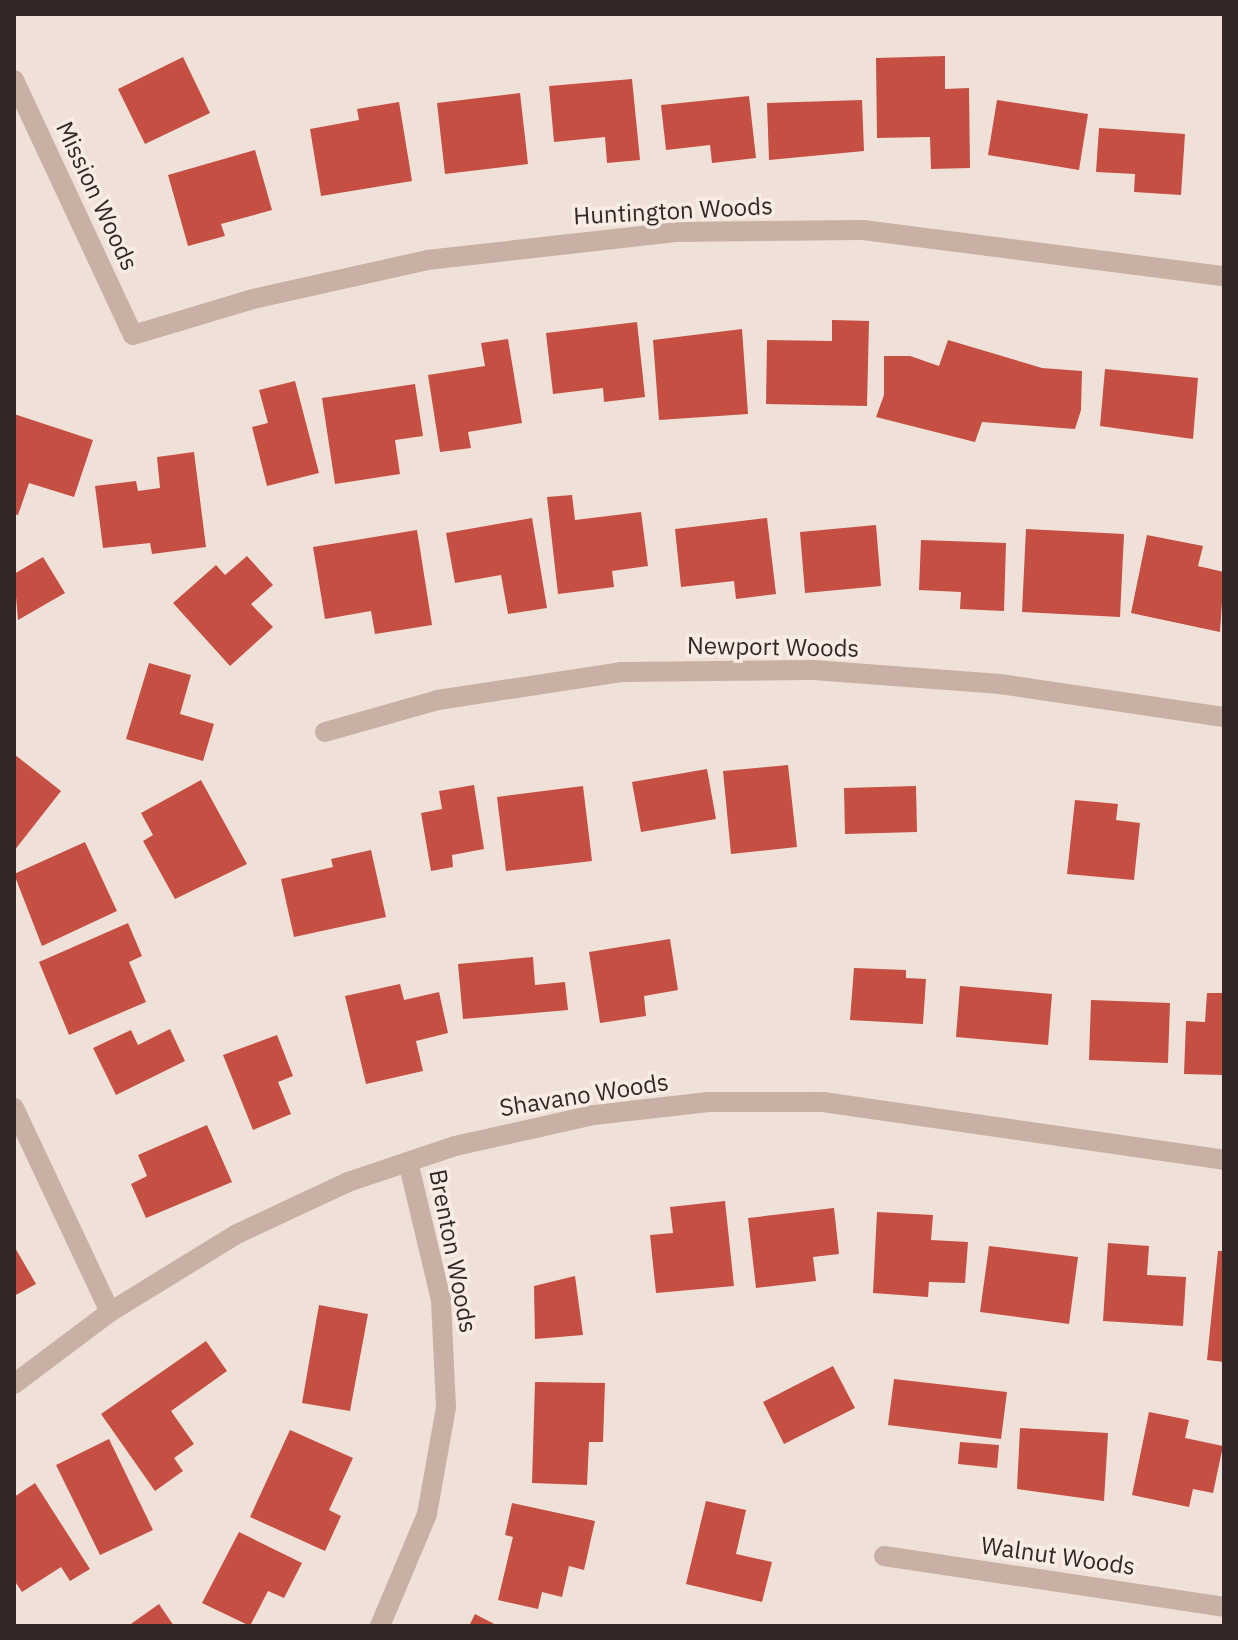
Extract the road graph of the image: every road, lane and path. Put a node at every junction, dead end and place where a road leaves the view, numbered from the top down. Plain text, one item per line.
1 (14, 80) edge
2 (1224, 276) edge
3 (133, 335) joint
4 (1224, 717) edge
5 (325, 732) dead end
6 (14, 1108) edge
7 (1224, 1160) edge
8 (408, 1162) junction
9 (110, 1312) junction
10 (14, 1384) edge
11 (884, 1556) dead end
12 (1224, 1607) edge
13 (380, 1626) edge

1 - 3 street, Mission Woods
2 - 3 street, Huntington Woods
4 - 5 street, Newport Woods
6 - 9 street
7 - 8 street, Shavano Woods
8 - 9 street, Shavano Woods
8 - 13 street, Brenton Woods
9 - 10 street, Shavano Woods
11 - 12 street, Walnut Woods

